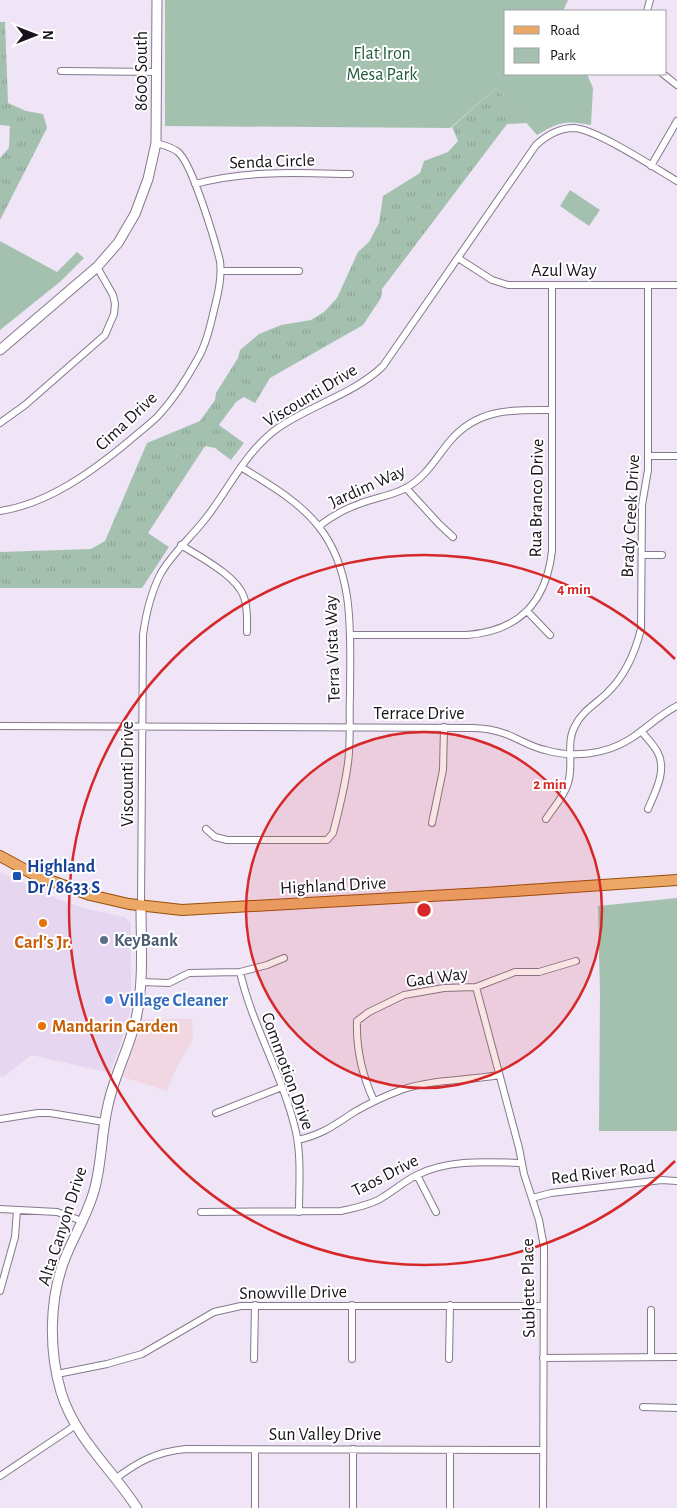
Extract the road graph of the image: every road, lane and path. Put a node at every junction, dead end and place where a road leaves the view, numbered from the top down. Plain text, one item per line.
1 (157, 0) edge
2 (61, 71) dead end
3 (157, 72) junction
4 (664, 75) edge
5 (677, 85) edge
6 (677, 121) edge
7 (156, 143) junction
8 (651, 166) junction
9 (350, 174) dead end
10 (677, 181) edge
11 (195, 184) junction
12 (458, 258) junction
13 (97, 268) junction
14 (221, 271) junction
15 (299, 271) dead end
16 (552, 285) junction
17 (648, 285) junction
18 (677, 285) edge
19 (0, 350) edge
20 (552, 410) junction
21 (0, 423) edge
22 (648, 456) junction
23 (677, 456) edge
24 (242, 467) junction
25 (406, 488) junction
26 (0, 511) edge
27 (319, 526) junction
28 (453, 537) dead end
29 (181, 545) junction
30 (642, 555) junction
31 (662, 555) dead end
32 (527, 611) junction
33 (247, 632) dead end
34 (350, 635) junction
35 (550, 635) dead end
36 (677, 706) edge
37 (0, 726) edge
38 (444, 727) junction
39 (142, 728) junction
40 (350, 728) junction
41 (641, 731) junction
42 (570, 755) junction
43 (648, 809) dead end
44 (546, 819) dead end
45 (432, 823) dead end
46 (206, 830) dead end
47 (0, 856) edge
48 (677, 880) edge
49 (141, 906) junction
50 (284, 958) dead end
51 (576, 961) dead end
52 (240, 972) junction
53 (140, 982) junction
54 (476, 986) junction
55 (499, 1075) junction
56 (282, 1087) junction
57 (374, 1101) junction
58 (216, 1113) dead end
59 (0, 1119) edge
60 (104, 1122) junction
61 (298, 1140) junction
62 (522, 1164) junction
63 (417, 1175) junction
64 (677, 1181) edge
65 (532, 1198) junction
66 (0, 1209) edge
67 (17, 1210) junction
68 (201, 1212) dead end
69 (299, 1212) junction
70 (436, 1212) dead end
71 (82, 1221) junction
72 (0, 1291) edge
73 (255, 1305) junction
74 (352, 1305) junction
75 (450, 1305) junction
76 (543, 1306) junction
77 (652, 1310) dead end
78 (651, 1357) junction
79 (677, 1357) edge
80 (543, 1358) junction
81 (254, 1359) dead end
82 (352, 1359) dead end
83 (449, 1360) dead end
84 (57, 1374) junction
85 (643, 1408) dead end
86 (677, 1408) edge
87 (76, 1425) junction
88 (353, 1449) junction
89 (255, 1450) junction
90 (450, 1450) junction
91 (543, 1450) junction
92 (0, 1476) edge
93 (115, 1479) junction
94 (137, 1508) edge
95 (255, 1508) edge
96 (352, 1508) edge
97 (450, 1508) edge
98 (543, 1508) edge

1 - 3 street, 8600 South
2 - 3 street
3 - 7 street, 8600 South
4 - 5 street
6 - 8 street
7 - 11 street, Cima Drive
7 - 13 street, 8600 South
8 - 10 street, Viscounti Drive
8 - 12 street, Viscounti Drive
9 - 11 street, Senda Circle
11 - 14 street, Cima Drive
12 - 16 street, Azul Way
12 - 24 street, Viscounti Drive
13 - 19 street, 8600 South
13 - 21 street
14 - 15 street
14 - 26 street, Cima Drive
16 - 17 street, Azul Way
16 - 20 street, Rua Branco Drive
17 - 18 street, Azul Way
17 - 22 street, Brady Creek Drive
20 - 25 street, Jardim Way
20 - 32 street, Rua Branco Drive
22 - 23 street
22 - 30 street, Brady Creek Drive
24 - 27 street, Terra Vista Way
24 - 29 street, Viscounti Drive
25 - 27 street, Jardim Way
25 - 28 street
27 - 34 street, Terra Vista Way
29 - 33 street
29 - 39 street, Viscounti Drive
30 - 31 street
30 - 42 street, Brady Creek Drive
32 - 34 street, Rua Branco Drive
32 - 35 street
34 - 40 street, Terra Vista Way
36 - 41 street, Terrace Drive
37 - 39 street, Terrace Drive
38 - 40 street, Terrace Drive
38 - 42 street, Terrace Drive
38 - 45 street
39 - 40 street, Terrace Drive
39 - 49 street, Viscounti Drive
40 - 46 street, Terra Vista Way
41 - 42 street, Terrace Drive
41 - 43 street
42 - 44 street, Brady Creek Drive
47 - 49 main road, Highland Drive
48 - 49 main road, Highland Drive
49 - 53 street, Alta Canyon Drive
50 - 52 street
51 - 54 street, Gad Way
52 - 53 street
52 - 56 street, Commotion Drive
53 - 60 street, Alta Canyon Drive
54 - 55 street, Sublette Place
54 - 57 street, Gad Way
55 - 57 street
55 - 62 street, Sublette Place
56 - 58 street
56 - 61 street, Commotion Drive
57 - 61 street
59 - 60 street
60 - 71 street, Alta Canyon Drive
61 - 69 street, Commotion Drive
62 - 63 street, Taos Drive
62 - 65 street, Sublette Place
63 - 69 street, Taos Drive
63 - 70 street
64 - 65 street, Red River Road
65 - 76 street, Sublette Place
66 - 67 street
67 - 71 street
67 - 72 street
68 - 69 street, Taos Drive
71 - 84 street, Alta Canyon Drive
73 - 74 street, Snowville Drive
73 - 81 street
73 - 84 street, Snowville Drive
74 - 75 street, Snowville Drive
74 - 82 street
75 - 76 street, Snowville Drive
75 - 83 street
76 - 80 street, Sublette Place
77 - 78 street
78 - 79 street
78 - 80 street
80 - 91 street, Sublette Place
84 - 87 street, Alta Canyon Drive
85 - 86 street
87 - 92 street
87 - 93 street, Alta Canyon Drive
88 - 89 street, Sun Valley Drive
88 - 90 street, Sun Valley Drive
88 - 96 street
89 - 93 street, Sun Valley Drive
89 - 95 street
90 - 91 street, Sun Valley Drive
90 - 97 street
91 - 98 street, Sublette Place
93 - 94 street, Alta Canyon Drive

